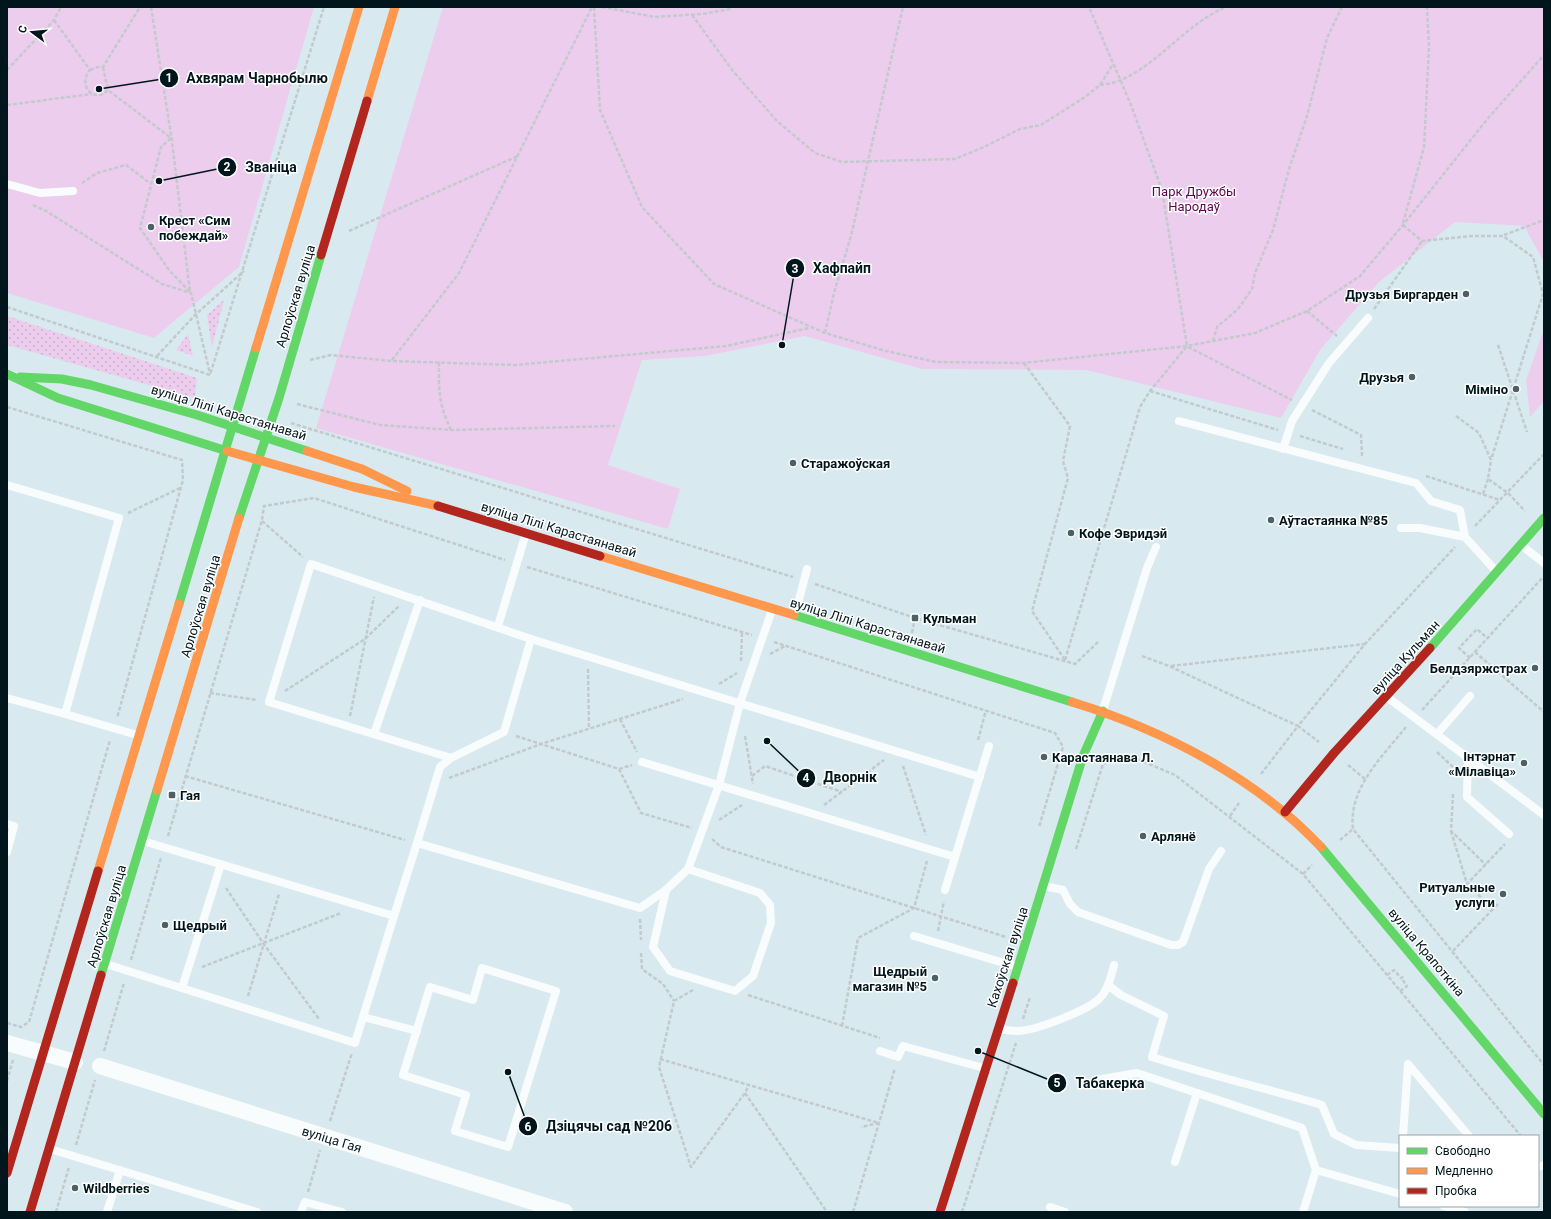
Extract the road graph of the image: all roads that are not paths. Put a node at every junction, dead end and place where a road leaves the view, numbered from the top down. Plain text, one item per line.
1 (359, 7) edge
2 (395, 7) edge
3 (7, 184) edge
4 (73, 191) road end
5 (1368, 318) road end
6 (11, 375) edge
7 (1179, 421) dead end
8 (234, 426) junction
9 (266, 437) junction
10 (1283, 449) junction
11 (226, 450) junction
12 (259, 461) junction
13 (7, 485) edge
14 (426, 502) junction
15 (1541, 521) edge
16 (1401, 528) dead end
17 (526, 533) junction
18 (1465, 537) junction
19 (1520, 544) junction
20 (1156, 547) dead end
21 (1544, 563) edge
22 (808, 569) dead end
23 (1497, 572) junction
24 (420, 600) junction
25 (772, 609) junction
26 (794, 616) junction
27 (498, 626) junction
28 (531, 639) junction
29 (1470, 696) dead end
30 (1387, 697) junction
31 (7, 698) edge
32 (740, 703) junction
33 (1103, 711) junction
34 (65, 714) junction
35 (374, 734) junction
36 (1437, 734) junction
37 (140, 736) junction
38 (989, 746) dead end
39 (1468, 757) junction
40 (451, 758) junction
41 (642, 762) road end
42 (980, 777) junction
43 (719, 785) junction
44 (1285, 812) junction
45 (1544, 815) edge
46 (7, 824) edge
47 (1510, 836) road end
48 (142, 841) junction
49 (417, 843) junction
50 (1221, 851) dead end
51 (7, 852) edge
52 (955, 857) junction
53 (221, 864) junction
54 (688, 869) junction
55 (1044, 886) junction
56 (666, 890) junction
57 (945, 890) road end
58 (394, 916) junction
59 (914, 936) dead end
60 (105, 964) junction
61 (1114, 965) dead end
62 (1018, 967) junction
63 (1108, 985) junction
64 (182, 988) junction
65 (363, 1017) junction
66 (997, 1029) junction
67 (417, 1031) junction
68 (10, 1050) edge
69 (880, 1051) dead end
70 (44, 1053) junction
71 (76, 1062) junction
72 (100, 1066) road end
73 (985, 1068) junction
74 (1102, 1079) dead end
75 (1197, 1093) junction
76 (1544, 1114) edge
77 (1403, 1135) edge
78 (1468, 1135) edge
79 (1399, 1148) edge
80 (50, 1149) junction
81 (1175, 1162) dead end
82 (120, 1170) junction
83 (1316, 1170) junction
84 (7, 1173) edge
85 (1399, 1194) edge
86 (1050, 1207) dead end
87 (1448, 1207) edge
88 (30, 1212) edge
89 (107, 1212) edge
90 (257, 1212) edge
91 (301, 1212) edge
92 (342, 1212) edge
93 (565, 1212) edge
94 (940, 1212) edge
95 (1065, 1212) edge
96 (1303, 1212) edge
97 (1465, 1212) edge

1 - 8 main road, Арлоўская вуліца
2 - 9 main road, Арлоўская вуліца
3 - 4 lane
5 - 10 lane
6 - 8 main road, вуліца Лілі Карастаянавай
6 - 11 main road, вуліца Лілі Карастаянавай
7 - 10 lane
8 - 9 main road, вуліца Лілі Карастаянавай
8 - 11 main road, Арлоўская вуліца
9 - 12 main road, Арлоўская вуліца
9 - 14 main road, вуліца Лілі Карастаянавай
10 - 18 lane
11 - 12 main road, вуліца Лілі Карастаянавай
11 - 37 main road, Арлоўская вуліца
12 - 14 main road, вуліца Лілі Карастаянавай
12 - 48 main road, Арлоўская вуліца
13 - 34 lane
14 - 17 main road, вуліца Лілі Карастаянавай
15 - 19 main road, вуліца Кульман
16 - 18 lane
17 - 25 main road, вуліца Лілі Карастаянавай
17 - 27 lane
18 - 23 lane
19 - 21 lane
19 - 23 main road, вуліца Кульман
20 - 33 lane
22 - 26 lane
23 - 30 main road, вуліца Кульман
24 - 27 lane
24 - 35 lane
24 - 35 lane
25 - 26 main road, вуліца Лілі Карастаянавай
25 - 32 lane
26 - 33 main road, вуліца Лілі Карастаянавай
27 - 28 lane
28 - 32 lane
28 - 40 lane
29 - 36 lane
30 - 36 lane
30 - 44 main road, вуліца Кульман
31 - 34 lane
32 - 42 lane
32 - 43 lane
33 - 44 main road, вуліца Лілі Карастаянавай
33 - 55 main road, Кахоўская вуліца
34 - 37 lane
35 - 40 lane
36 - 39 lane
37 - 70 main road, Арлоўская вуліца
38 - 42 lane
39 - 45 lane
39 - 47 lane
40 - 49 lane
41 - 43 lane
42 - 52 lane
43 - 52 lane
43 - 54 lane
44 - 76 main road, вуліца Крапоткіна
46 - 51 lane
48 - 53 lane
48 - 60 main road, Арлоўская вуліца
49 - 56 lane
49 - 58 lane
50 - 55 lane
52 - 57 lane
53 - 58 lane
53 - 64 lane
54 - 56 lane
54 - 56 lane
55 - 62 main road, Кахоўская вуліца
58 - 65 lane
59 - 62 lane
60 - 64 lane
60 - 71 main road, Арлоўская вуліца
61 - 63 lane
62 - 66 main road, Кахоўская вуліца
63 - 66 lane
63 - 79 lane
64 - 65 lane
65 - 67 lane
66 - 73 main road, Кахоўская вуліца
67 - 67 lane
68 - 70 street
69 - 73 lane
70 - 71 street
70 - 84 main road, Арлоўская вуліца
71 - 80 main road, Арлоўская вуліца
72 - 93 street, вуліца Гая
73 - 94 main road, Кахоўская вуліца
74 - 75 lane
75 - 81 lane
75 - 83 lane
77 - 78 lane
80 - 82 lane
80 - 88 main road, Арлоўская вуліца
82 - 89 lane
82 - 90 lane
83 - 85 lane
83 - 96 lane
86 - 95 lane
87 - 97 lane
91 - 92 lane

